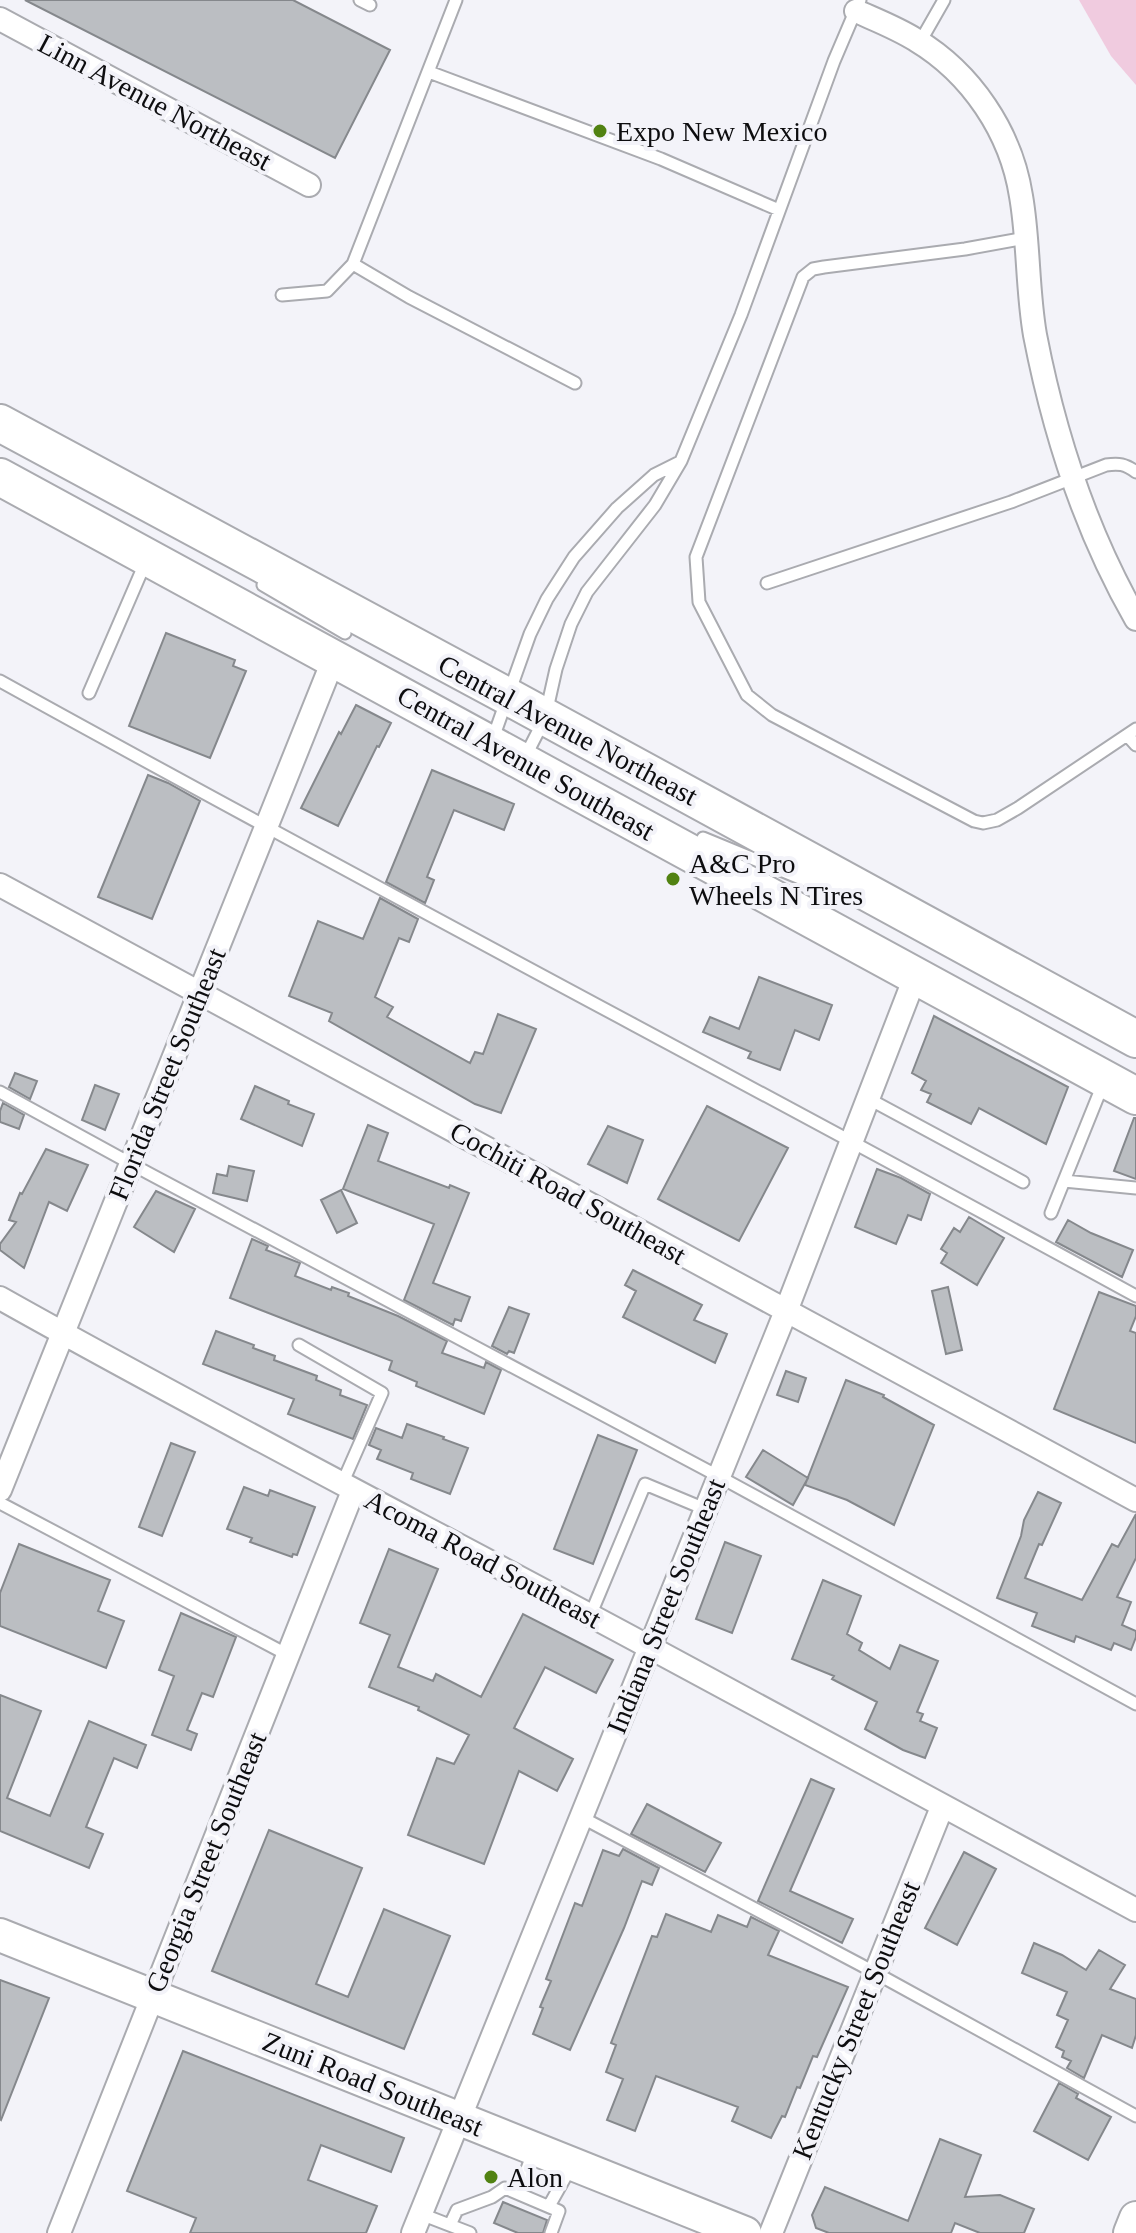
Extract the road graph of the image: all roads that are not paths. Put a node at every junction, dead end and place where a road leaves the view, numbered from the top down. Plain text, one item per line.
1 (456, 0) edge
2 (944, 0) edge
3 (858, 6) edge
4 (0, 19) edge
5 (920, 42) junction
6 (429, 72) junction
7 (309, 185) dead end
8 (779, 210) junction
9 (1026, 238) junction
10 (353, 264) junction
11 (282, 295) dead end
12 (575, 383) dead end
13 (0, 423) edge
14 (681, 461) junction
15 (1136, 472) edge
16 (0, 477) edge
17 (1073, 478) junction
18 (148, 557) junction
19 (254, 579) dead end
20 (767, 583) dead end
21 (1136, 619) edge
22 (340, 645) junction
23 (0, 681) edge
24 (89, 693) dead end
25 (507, 696) junction
26 (545, 718) junction
27 (1132, 732) edge
28 (491, 744) junction
29 (1136, 745) edge
30 (523, 761) junction
31 (266, 828) junction
32 (703, 838) dead end
33 (0, 885) edge
34 (841, 894) dead end
35 (915, 977) junction
36 (200, 992) junction
37 (1082, 1024) dead end
38 (1136, 1039) edge
39 (1136, 1052) edge
40 (1105, 1079) junction
41 (0, 1092) edge
42 (1136, 1096) edge
43 (869, 1099) junction
44 (853, 1140) junction
45 (131, 1164) junction
46 (1064, 1181) junction
47 (1023, 1182) dead end
48 (1136, 1188) edge
49 (1051, 1213) dead end
50 (1136, 1296) edge
51 (0, 1298) edge
52 (786, 1311) junction
53 (63, 1334) junction
54 (299, 1345) dead end
55 (718, 1476) junction
56 (347, 1488) junction
57 (0, 1490) edge
58 (1136, 1500) edge
59 (0, 1503) edge
60 (705, 1509) junction
61 (590, 1616) junction
62 (650, 1647) junction
63 (288, 1655) junction
64 (1136, 1704) edge
65 (942, 1807) junction
66 (581, 1817) junction
67 (1136, 1910) edge
68 (0, 1935) edge
69 (875, 1972) junction
70 (153, 1996) junction
71 (1136, 2116) edge
72 (459, 2118) junction
73 (535, 2148) junction
74 (573, 2163) junction
75 (518, 2193) junction
76 (549, 2206) junction
77 (1136, 2218) edge
78 (417, 2223) edge
79 (450, 2225) junction
80 (706, 2226) edge
81 (59, 2233) edge
82 (470, 2233) edge
83 (551, 2233) edge
84 (745, 2233) edge
85 (771, 2233) edge
86 (1130, 2233) edge

1 - 6 lane
2 - 5 lane
3 - 5 street
3 - 8 lane
4 - 7 street, Linn Avenue Northeast
5 - 9 street
6 - 8 lane
6 - 10 lane
8 - 14 lane
9 - 17 street
9 - 27 lane
10 - 11 lane
10 - 12 lane
13 - 25 main road, Central Avenue Northeast
14 - 25 lane
14 - 26 lane
15 - 17 lane
16 - 18 main road, Central Avenue Southeast
17 - 20 lane
17 - 21 street
18 - 22 main road, Central Avenue Southeast
18 - 24 lane
19 - 22 lane
22 - 28 main road, Central Avenue Southeast
22 - 31 street, Florida Street Southeast
23 - 31 lane
25 - 26 main road, Central Avenue Northeast
25 - 28 lane
26 - 30 lane
26 - 38 main road, Central Avenue Northeast
27 - 29 lane
28 - 30 main road, Central Avenue Southeast
30 - 35 main road, Central Avenue Southeast
31 - 36 street, Florida Street Southeast
31 - 44 lane
32 - 34 lane, Central Avenue Northeast
33 - 36 street, Cochiti Road Southeast
35 - 40 main road, Central Avenue Southeast
35 - 43 street, Indiana Street Southeast
36 - 45 street, Florida Street Southeast
36 - 52 street, Cochiti Road Southeast
37 - 39 lane
40 - 42 main road, Central Avenue Southeast
40 - 46 lane
41 - 45 lane
43 - 44 street, Indiana Street Southeast
43 - 47 lane
44 - 50 lane
44 - 52 street, Indiana Street Southeast
45 - 53 street, Florida Street Southeast
45 - 55 lane
46 - 48 lane
46 - 49 lane
51 - 53 street, Acoma Road Southeast
52 - 55 street, Indiana Street Southeast
52 - 58 street, Cochiti Road Southeast
53 - 56 street, Acoma Road Southeast
53 - 57 street, Florida Street Southeast
54 - 56 lane
55 - 60 street, Indiana Street Southeast
55 - 64 lane
56 - 61 street, Acoma Road Southeast
56 - 63 street, Georgia Street Southeast
59 - 63 lane
60 - 61 lane
60 - 62 street, Indiana Street Southeast
61 - 62 street, Acoma Road Southeast
62 - 65 street, Acoma Road Southeast
62 - 66 street, Indiana Street Southeast
63 - 70 street, Georgia Street Southeast
65 - 67 street, Acoma Road Southeast
65 - 69 street, Kentucky Street Southeast
66 - 69 lane
66 - 72 street, Indiana Street Southeast
68 - 70 street, Zuni Road Southeast
69 - 71 lane
69 - 85 street, Kentucky Street Southeast
70 - 72 street, Zuni Road Southeast
70 - 81 street, Georgia Street Southeast
72 - 73 street, Zuni Road Southeast
72 - 78 street, Indiana Street Southeast
73 - 74 street, Zuni Road Southeast
73 - 75 lane
74 - 76 lane
74 - 80 street, Zuni Road Southeast
75 - 76 lane
75 - 79 lane
76 - 83 lane
77 - 86 street
78 - 79 lane
79 - 82 lane
80 - 84 street, Zuni Road Southeast

